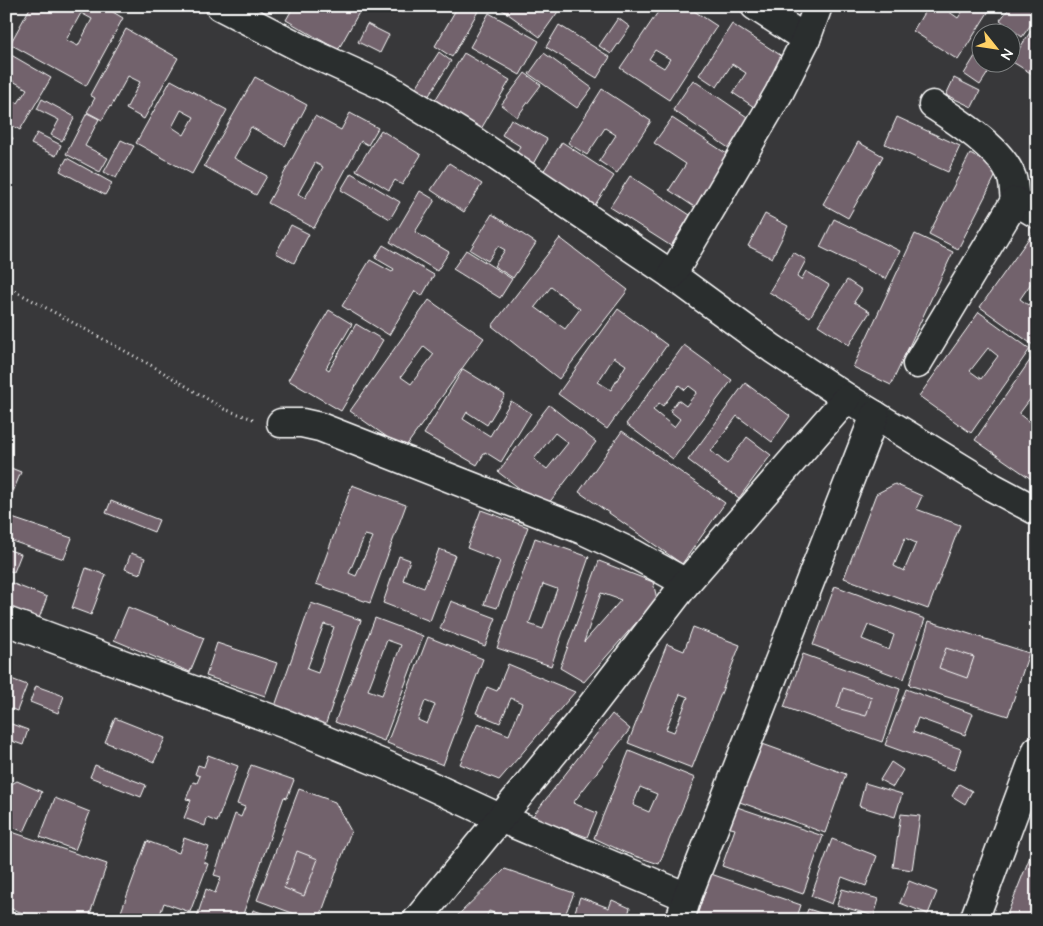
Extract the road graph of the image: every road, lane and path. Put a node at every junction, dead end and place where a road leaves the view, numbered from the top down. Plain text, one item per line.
1 (220, 6) edge
2 (755, 6) edge
3 (818, 6) edge
4 (806, 39) junction
5 (934, 105) dead end
6 (1026, 208) edge
7 (672, 275) junction
8 (6, 286) edge
9 (917, 364) dead end
10 (847, 398) junction
11 (875, 415) junction
12 (281, 423) joint
13 (1037, 511) edge
14 (686, 584) junction
15 (6, 621) edge
16 (1037, 750) edge
17 (500, 818) junction
18 (684, 908) edge
19 (417, 920) edge
20 (974, 920) edge

1 - 7 street
2 - 4 street
3 - 4 street
4 - 7 street
5 - 6 street
6 - 9 street
7 - 10 street
8 - 12 path
10 - 11 street
10 - 14 street
11 - 13 street
11 - 18 street
12 - 14 street
14 - 17 street
15 - 17 street
16 - 20 street
17 - 18 street
17 - 19 street

